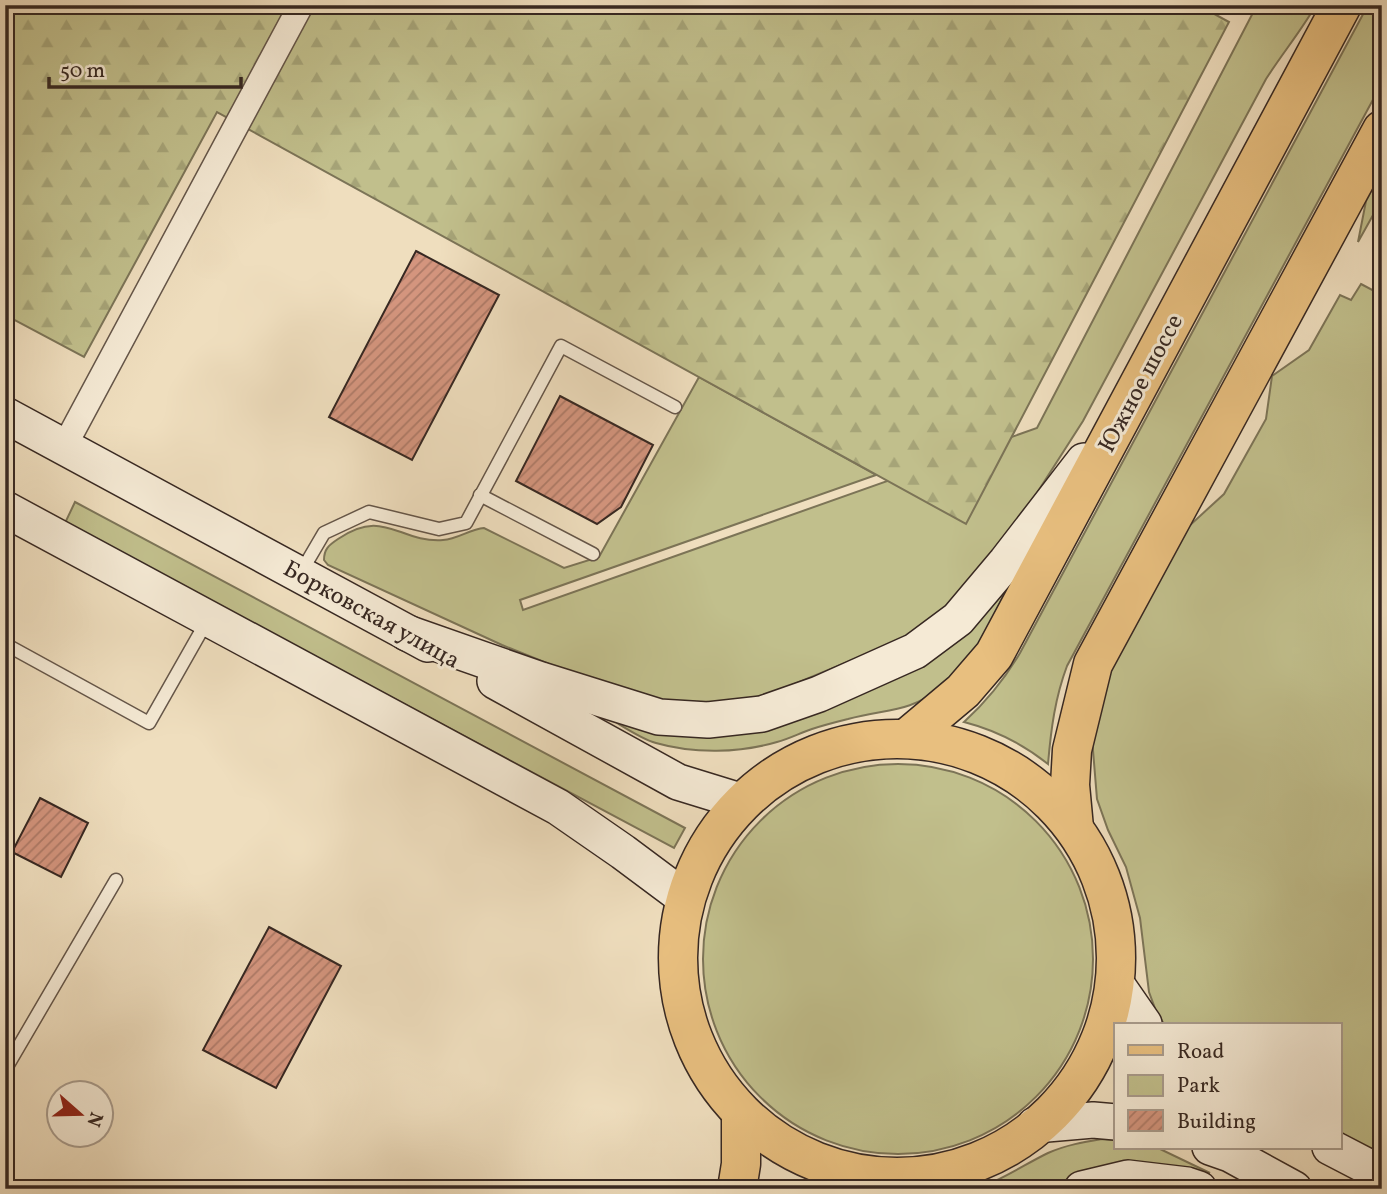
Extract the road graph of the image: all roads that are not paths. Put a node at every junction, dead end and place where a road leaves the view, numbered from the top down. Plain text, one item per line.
1 (301, 5) edge
2 (1342, 5) edge
3 (1382, 130) edge
4 (1164, 338) junction
5 (676, 407) dead end
6 (5, 415) edge
7 (64, 447) junction
8 (480, 495) junction
9 (5, 509) edge
10 (593, 554) dead end
11 (300, 575) junction
12 (209, 618) junction
13 (407, 633) junction
14 (5, 644) edge
15 (907, 738) junction
16 (743, 802) junction
17 (1074, 828) junction
18 (116, 880) dead end
19 (686, 899) junction
20 (1117, 985) junction
21 (1143, 1023) edge
22 (5, 1070) edge
23 (741, 1114) junction
24 (1114, 1122) edge
25 (1035, 1125) junction
26 (1213, 1148) edge
27 (1332, 1148) edge
28 (1382, 1174) edge
29 (857, 1183) edge
30 (737, 1189) edge
31 (1082, 1189) edge
32 (1199, 1189) edge
33 (1294, 1189) edge

1 - 7 street
2 - 4 main road, Южное шоссе
3 - 17 main road
4 - 13 main road
4 - 15 main road, Южное шоссе
5 - 8 lane
6 - 7 main road, Борковская улица
7 - 11 main road, Борковская улица
8 - 10 lane
8 - 11 lane
9 - 12 main road
11 - 13 main road, Борковская улица
12 - 14 lane
12 - 19 main road
13 - 16 main road, Борковская улица
15 - 16 main road
15 - 17 main road
16 - 19 main road
17 - 20 main road
18 - 22 lane
19 - 23 main road
20 - 21 main road
20 - 25 main road
23 - 29 main road
23 - 30 main road
24 - 25 main road
25 - 29 main road
26 - 33 main road
27 - 28 main road
31 - 32 main road

